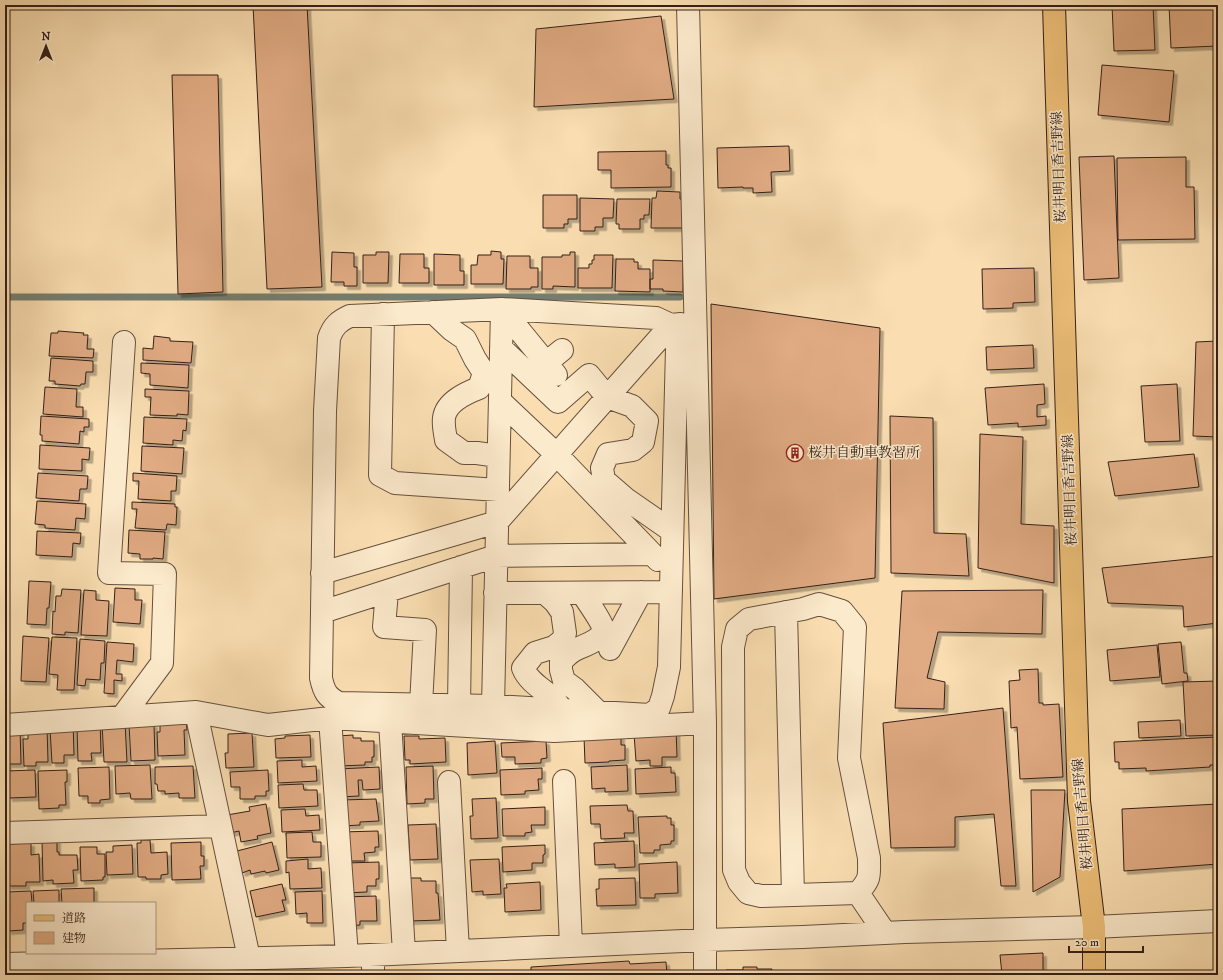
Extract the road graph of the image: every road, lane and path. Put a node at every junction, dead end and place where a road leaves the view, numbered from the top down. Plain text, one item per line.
1 (688, 5) edge
2 (1054, 5) edge
3 (502, 309) junction
4 (433, 312) junction
5 (383, 314) junction
6 (696, 324) junction
7 (671, 325) junction
8 (124, 342) dead end
9 (501, 348) junction
10 (555, 363) dead end
11 (607, 397) junction
12 (500, 401) junction
13 (556, 454) junction
14 (498, 456) junction
15 (498, 490) junction
16 (497, 522) junction
17 (672, 531) junction
18 (652, 554) junction
19 (496, 556) junction
20 (461, 567) junction
21 (322, 572) junction
22 (671, 583) junction
23 (387, 591) junction
24 (641, 592) junction
25 (495, 593) junction
26 (545, 593) junction
27 (582, 593) junction
28 (322, 612) junction
29 (786, 612) junction
30 (703, 618) junction
31 (733, 646) junction
32 (610, 649) dead end
33 (421, 705) junction
34 (459, 706) junction
35 (493, 706) junction
36 (562, 710) junction
37 (196, 712) junction
38 (598, 712) junction
39 (122, 717) junction
40 (330, 718) junction
41 (390, 721) junction
42 (705, 723) junction
43 (5, 725) edge
44 (564, 781) dead end
45 (450, 782) dead end
46 (220, 826) junction
47 (5, 833) edge
48 (858, 893) junction
49 (793, 895) junction
50 (1218, 921) edge
51 (1094, 927) junction
52 (885, 933) junction
53 (706, 940) junction
54 (571, 946) junction
55 (458, 951) junction
56 (404, 954) junction
57 (347, 956) junction
58 (249, 958) junction
59 (5, 964) edge
60 (373, 965) edge
61 (705, 975) edge
62 (1094, 975) edge

1 - 6 street
2 - 51 main road, 桜井明日香吉野線
3 - 4 street
3 - 7 street
3 - 9 street
3 - 10 street
4 - 5 street
4 - 14 street
5 - 15 street
5 - 21 street
6 - 7 street
6 - 30 street
7 - 11 street
7 - 17 street
8 - 39 street
9 - 11 street
9 - 12 street
11 - 13 street
11 - 17 street
12 - 13 street
12 - 14 street
13 - 16 street
13 - 18 street
14 - 15 street
15 - 16 street
16 - 19 street
16 - 21 street
17 - 22 street
18 - 19 street
18 - 22 street
19 - 20 street
19 - 25 street
20 - 23 street
20 - 34 street
21 - 28 street
22 - 24 street
22 - 38 street
23 - 28 street
23 - 33 street
24 - 27 street
24 - 32 street
25 - 26 street
25 - 35 street
26 - 27 street
26 - 36 street
27 - 38 street
28 - 33 street
29 - 31 street
29 - 48 street
29 - 49 street
30 - 31 street
30 - 42 street
31 - 49 street
33 - 34 street
34 - 35 street
35 - 36 street
36 - 38 street
37 - 39 street
37 - 40 street
37 - 46 street
39 - 43 street
40 - 41 street
40 - 57 street
41 - 42 street
41 - 56 street
42 - 53 street
44 - 54 street
45 - 55 street
46 - 47 street
46 - 58 street
48 - 49 street
48 - 52 street
50 - 51 street
51 - 52 street
51 - 62 main road, 桜井明日香吉野線
52 - 53 street
53 - 54 street
53 - 61 street
54 - 55 street
55 - 56 street
56 - 60 street
57 - 58 street
57 - 60 street
58 - 59 street

